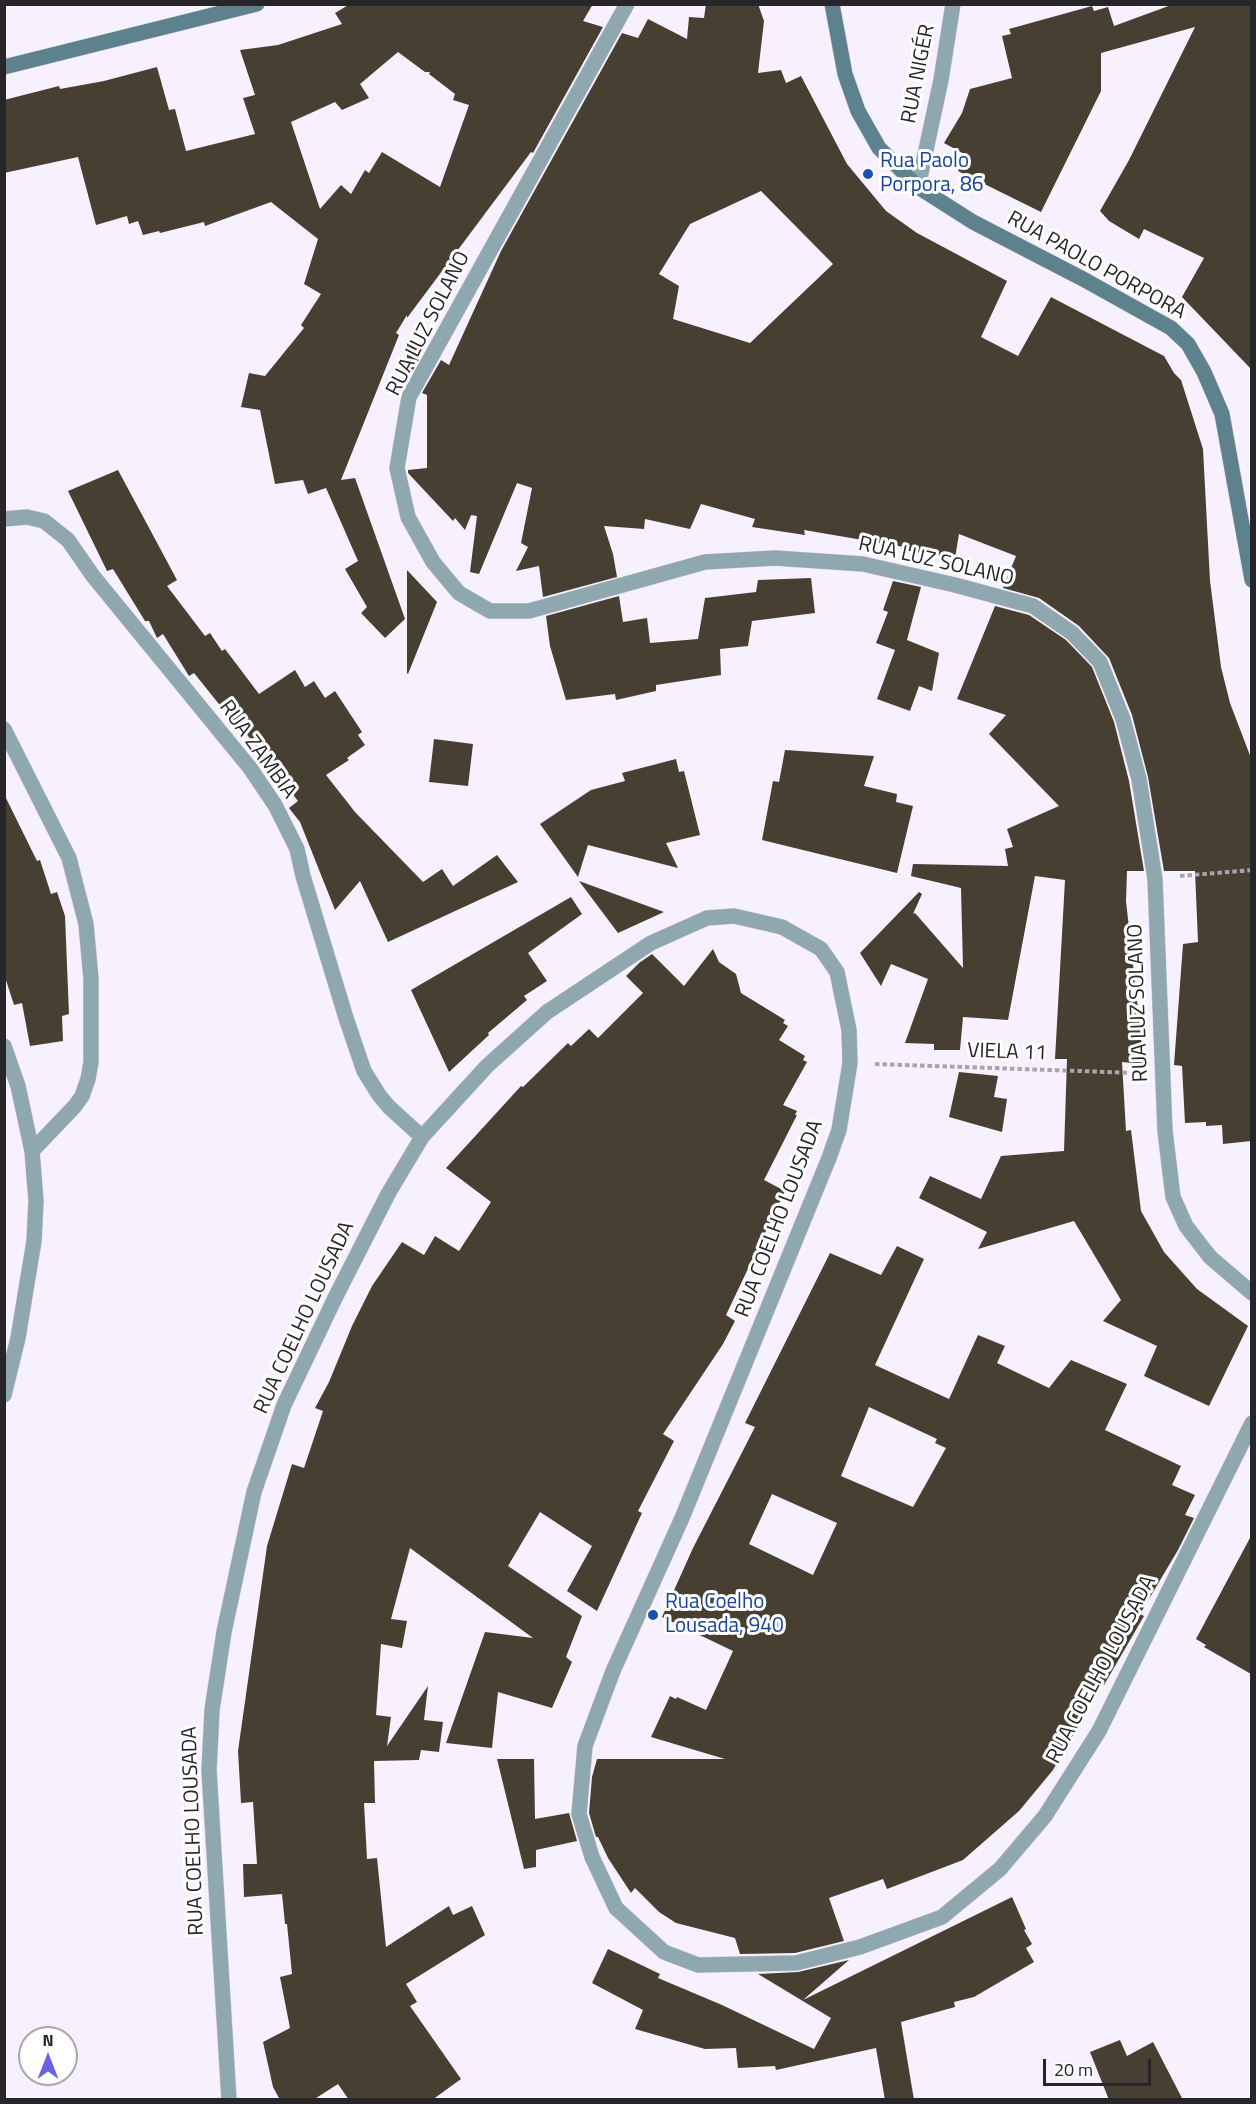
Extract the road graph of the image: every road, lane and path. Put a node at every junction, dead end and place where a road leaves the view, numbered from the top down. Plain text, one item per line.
1 (257, 4) edge
2 (627, 4) edge
3 (832, 4) edge
4 (953, 4) edge
5 (4, 67) edge
6 (918, 187) junction
7 (4, 519) edge
8 (1251, 580) edge
9 (4, 729) edge
10 (1251, 870) edge
11 (1155, 879) junction
12 (4, 1046) edge
13 (850, 1063) junction
14 (1163, 1074) junction
15 (422, 1137) junction
16 (32, 1151) junction
17 (1251, 1293) edge
18 (4, 1395) edge
19 (1251, 1423) edge
20 (229, 2100) edge

1 - 5 street
2 - 11 street, RUA LUZ SOLANO
3 - 6 street, RUA PAOLO PORPORA
4 - 6 street, RUA NIGÉR
6 - 8 street, RUA PAOLO PORPORA
7 - 15 street, RUA ZAMBIA
9 - 16 street
10 - 11 path
11 - 14 street, RUA LUZ SOLANO
12 - 16 street
13 - 14 path, VIELA 11
13 - 15 street, RUA COELHO LOUSADA
13 - 19 street, RUA COELHO LOUSADA
14 - 17 street, RUA LUZ SOLANO
15 - 20 street, RUA COELHO LOUSADA
16 - 18 street

